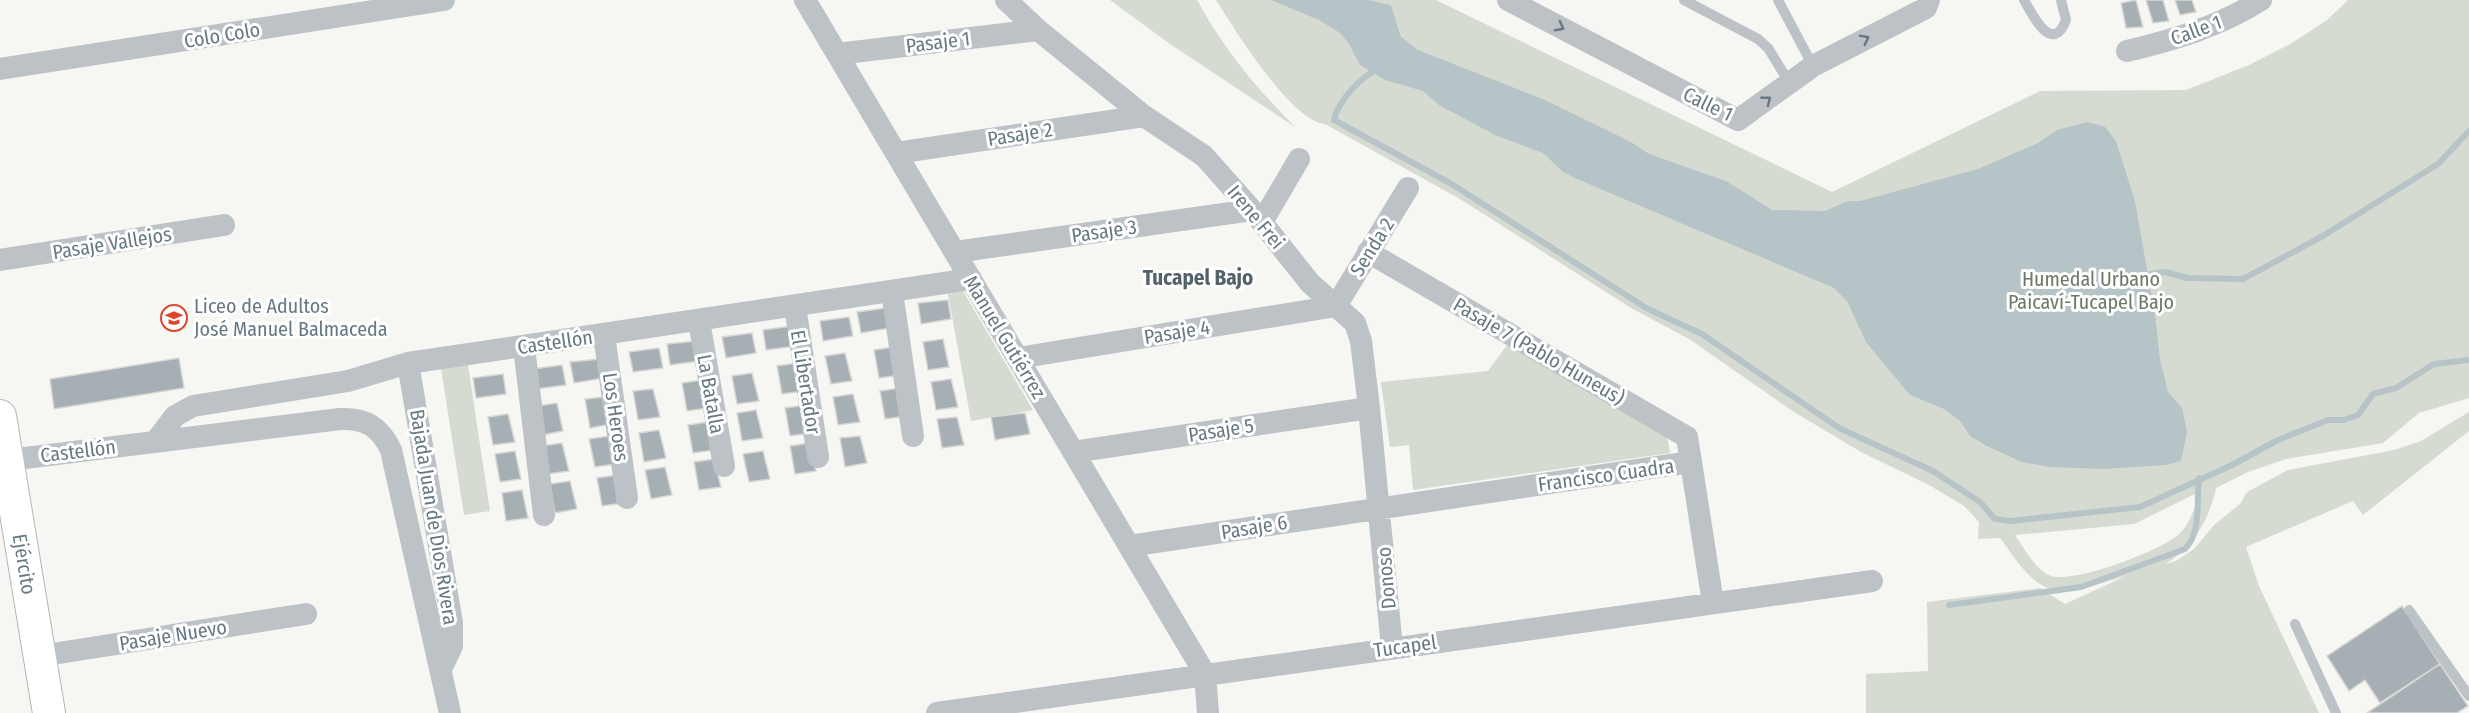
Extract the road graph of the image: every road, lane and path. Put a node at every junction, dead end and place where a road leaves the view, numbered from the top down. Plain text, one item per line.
1 (444, 0) edge
2 (805, 0) edge
3 (1006, 0) edge
4 (1508, 0) edge
5 (1684, 0) edge
6 (1778, 0) edge
7 (1929, 0) edge
8 (2025, 0) edge
9 (2061, 0) edge
10 (2261, 0) edge
11 (1038, 30) junction
12 (2127, 51) dead end
13 (837, 54) junction
14 (1813, 66) junction
15 (0, 69) edge
16 (1789, 82) junction
17 (1144, 116) junction
18 (896, 153) junction
19 (1299, 159) dead end
20 (1408, 188) dead end
21 (1257, 216) junction
22 (224, 225) dead end
23 (955, 252) junction
24 (1368, 252) junction
25 (0, 260) edge
26 (971, 279) junction
27 (892, 292) junction
28 (795, 306) junction
29 (1336, 306) junction
30 (699, 321) junction
31 (604, 335) junction
32 (524, 347) junction
33 (1017, 358) junction
34 (408, 363) junction
35 (1369, 408) junction
36 (0, 416) edge
37 (913, 436) dead end
38 (156, 441) junction
39 (1074, 452) junction
40 (818, 457) dead end
41 (4, 460) edge
42 (1691, 462) junction
43 (724, 466) dead end
44 (627, 498) dead end
45 (1379, 508) junction
46 (544, 515) dead end
47 (1129, 546) junction
48 (1872, 581) dead end
49 (1713, 603) junction
50 (2409, 610) dead end
51 (306, 614) dead end
52 (2295, 624) dead end
53 (1392, 648) junction
54 (40, 656) junction
55 (441, 669) junction
56 (1205, 674) junction
57 (2469, 696) edge
58 (1063, 704) edge
59 (49, 713) edge
60 (450, 713) edge
61 (937, 713) edge
62 (1208, 713) edge
63 (2336, 713) edge

1 - 15 street, Colo Colo
2 - 13 street, Manuel Gutiérrez
3 - 11 street, Irene Frei
4 -> 16 street, Calle 1
5 - 16 lane
6 - 14 lane
14 -> 7 street, Calle 1
8 - 9 lane
10 - 12 street, Calle 1
11 - 13 street, Pasaje 1
11 - 17 street, Irene Frei
13 - 18 street, Manuel Gutiérrez
14 - 16 street, Calle 1
17 - 18 street, Pasaje 2
17 - 21 street, Irene Frei
18 - 23 street, Manuel Gutiérrez
19 - 21 street
20 - 24 street, Senda 2
21 - 23 street, Pasaje 3
21 - 29 street, Irene Frei
22 - 25 street, Pasaje Vallejos
23 - 26 street, Manuel Gutiérrez
24 - 29 street, Senda 2
24 - 42 street, Pasaje 7 (Pablo Huneus)
26 - 27 street, Castellón
26 - 33 street, Manuel Gutiérrez
27 - 28 street, Castellón
27 - 37 street
28 - 30 street, Castellón
28 - 40 street, El Libertador
29 - 33 street, Pasaje 4
29 - 35 street, Irene Frei
30 - 31 street, Castellón
30 - 43 street, La Batalla
31 - 32 street, Castellón
31 - 44 street, Los Heroes
32 - 34 street, Castellón
32 - 46 street
33 - 39 street, Manuel Gutiérrez
34 - 38 street, Castellón
34 - 55 street, Bajada Juan de Dios Rivera
35 - 39 street, Pasaje 5
35 - 45 street, Irene Frei
36 - 41 main road, Ejército
38 - 41 street, Castellón
38 - 55 street, Castellón
39 - 47 street, Manuel Gutiérrez
41 - 54 main road, Ejército
42 - 45 street, Francisco Cuadra
42 - 49 street, Francisco Cuadra
45 - 47 street, Pasaje 6
45 - 53 street, Donoso
47 - 56 street, Manuel Gutiérrez
48 - 49 street, Tucapel
49 - 53 street, Tucapel
50 - 57 lane
51 - 54 street, Pasaje Nuevo
52 - 63 lane
53 - 56 street, Tucapel
54 - 59 main road, Ejército
55 - 60 street
56 - 58 street, Tucapel
56 - 62 street
58 - 61 street, Tucapel

